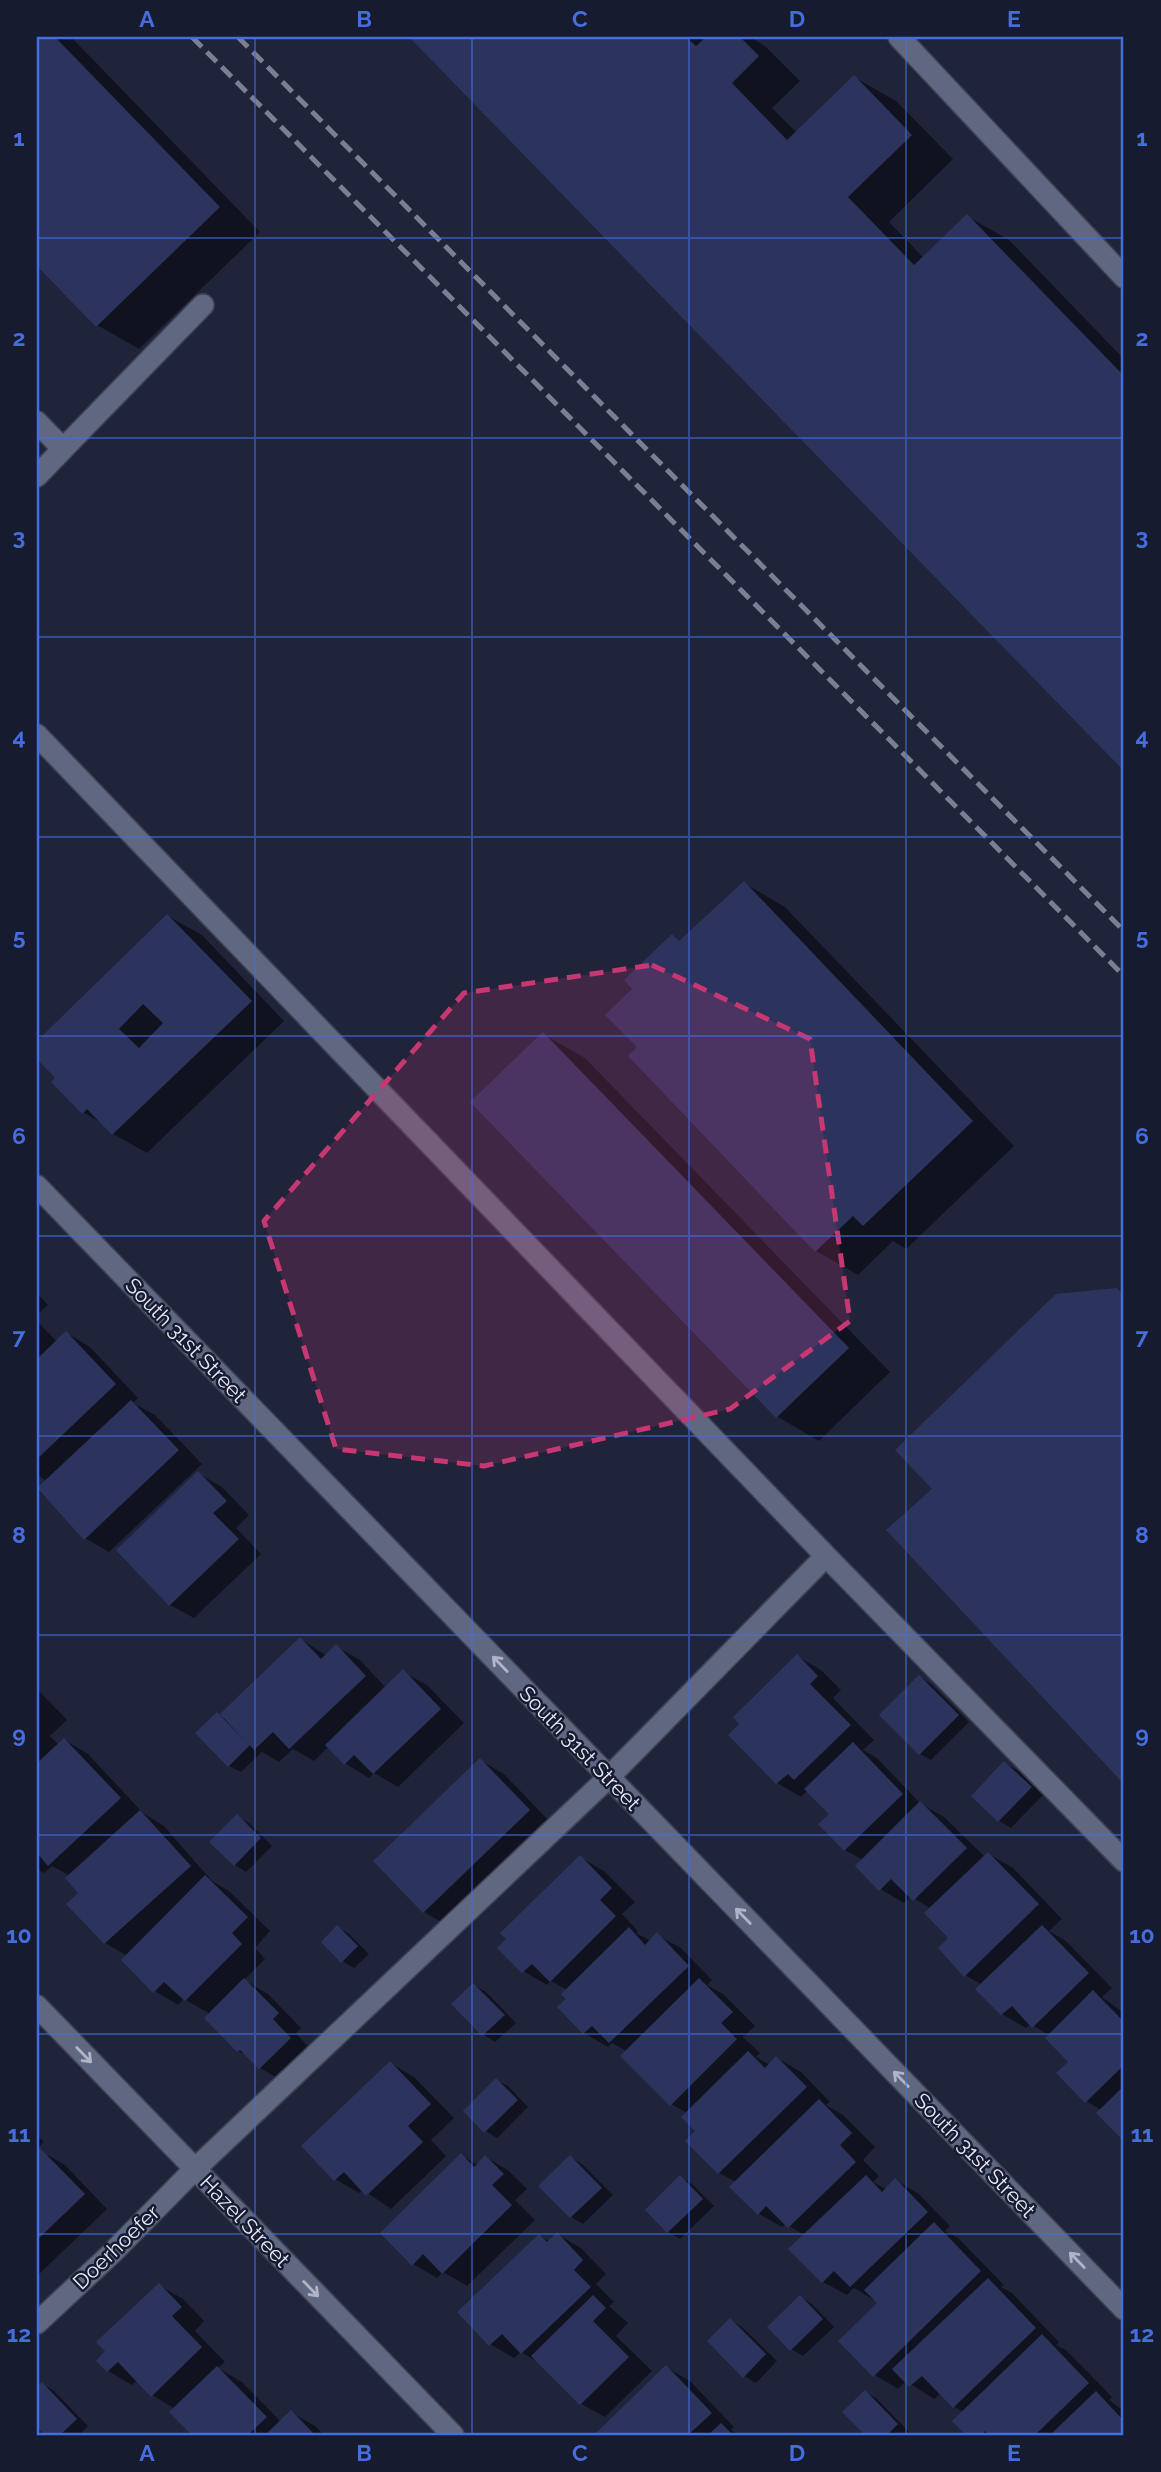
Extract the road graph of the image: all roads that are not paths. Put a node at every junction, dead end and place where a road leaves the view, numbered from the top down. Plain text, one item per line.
1 (899, 37) edge
2 (1124, 276) edge
3 (203, 305) dead end
4 (37, 422) edge
5 (63, 449) junction
6 (37, 476) edge
7 (37, 736) edge
8 (37, 1186) edge
9 (826, 1556) junction
10 (609, 1777) junction
11 (1124, 1861) edge
12 (37, 2006) edge
13 (195, 2169) junction
14 (1124, 2309) edge
15 (37, 2323) edge
16 (453, 2435) edge

1 - 2 street
3 - 5 street
4 - 5 street
5 - 6 street
7 - 9 street
10 -> 8 street, South 31st Street
9 - 10 street, Doerhoefer
9 - 11 street
10 - 13 street, Doerhoefer
14 -> 10 street, South 31st Street
12 -> 13 street, Hazel Street
13 - 15 street, Doerhoefer
13 -> 16 street, Hazel Street

